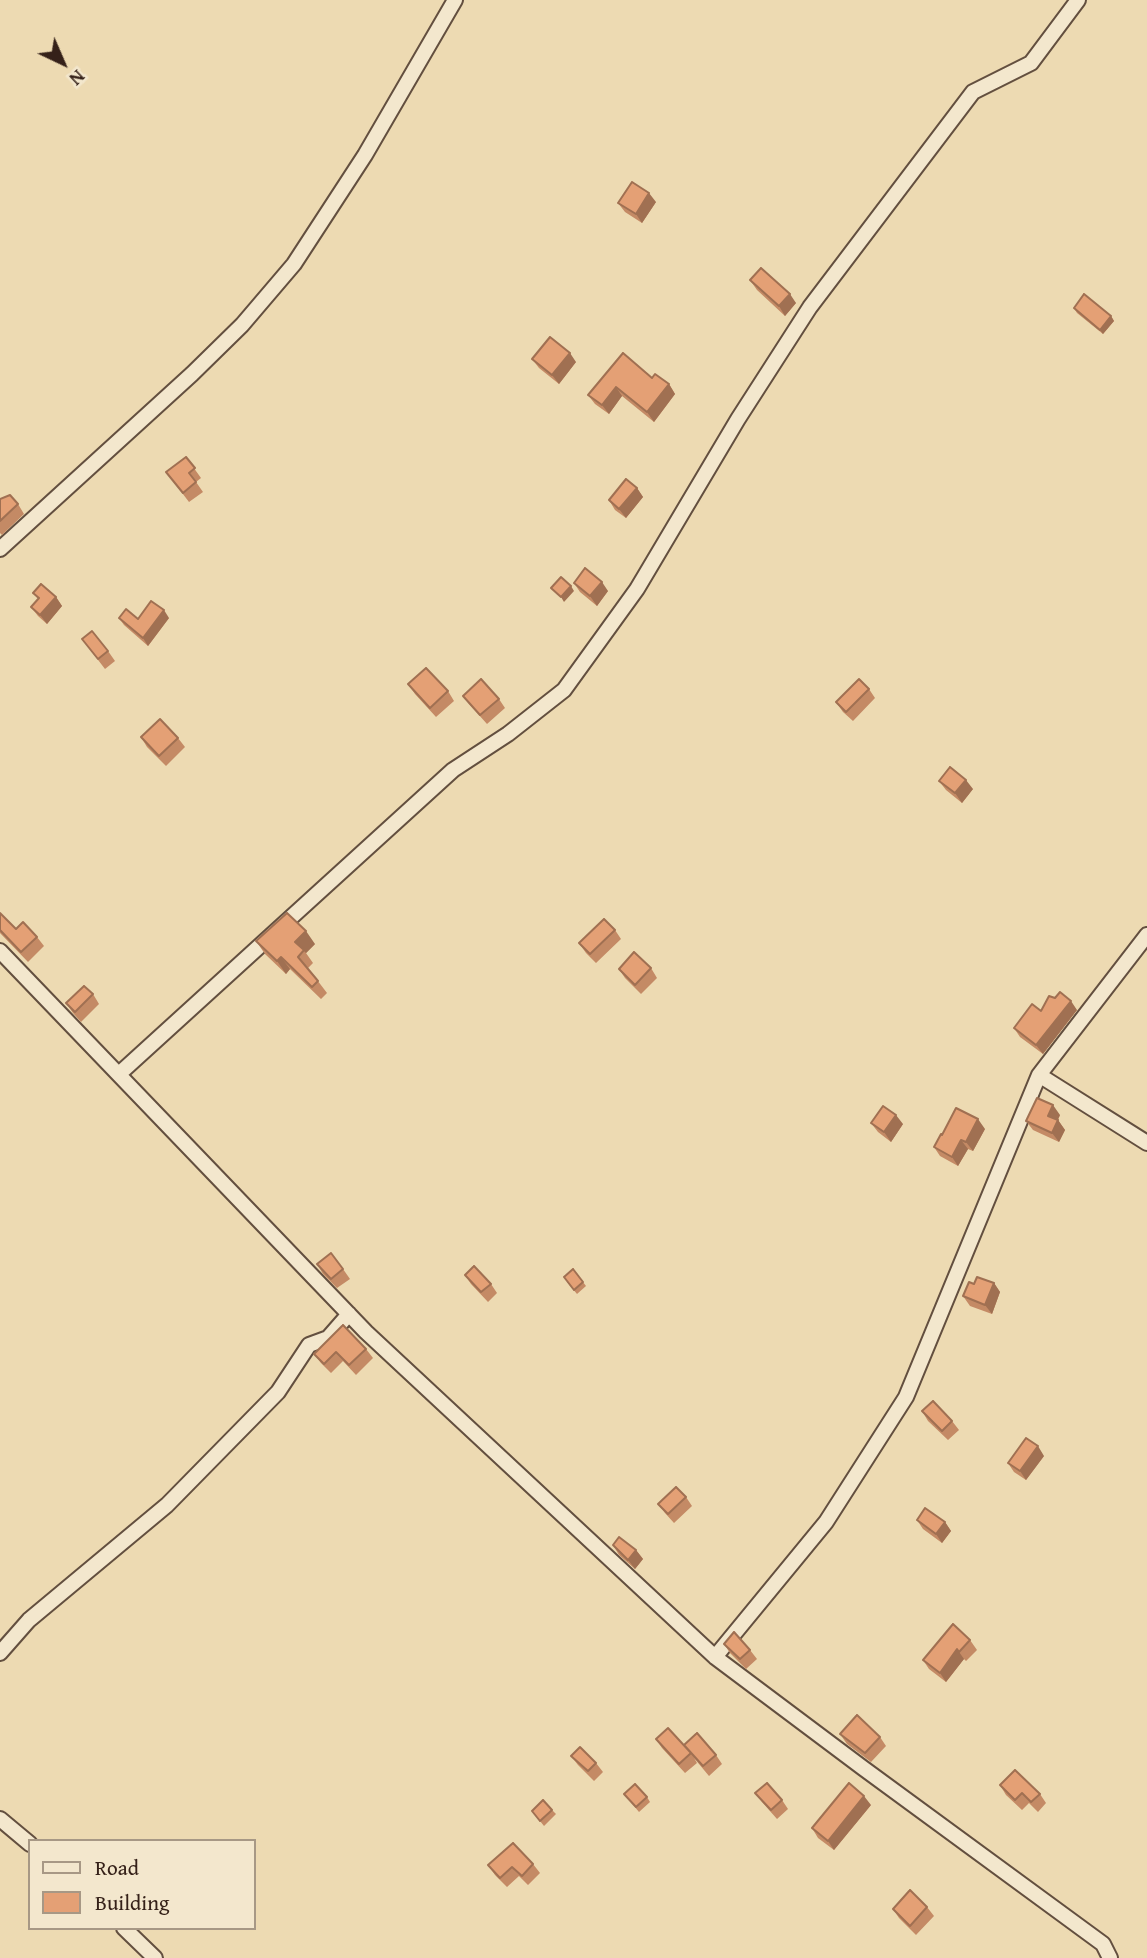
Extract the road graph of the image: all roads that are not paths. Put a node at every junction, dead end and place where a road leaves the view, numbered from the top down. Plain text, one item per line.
1 (455, 0) edge
2 (1078, 0) edge
3 (0, 549) edge
4 (1147, 935) edge
5 (0, 951) edge
6 (119, 1074) junction
7 (1039, 1075) junction
8 (1147, 1143) edge
9 (349, 1314) junction
10 (0, 1653) edge
11 (715, 1657) junction
12 (0, 1819) edge
13 (28, 1842) edge
14 (126, 1930) edge
15 (155, 1958) edge
16 (1110, 1958) edge

1 - 3 street
2 - 6 street
4 - 7 street
5 - 6 street
6 - 9 street
7 - 8 street
7 - 11 street
9 - 10 street
9 - 11 street
11 - 16 street
12 - 13 street
14 - 15 street

